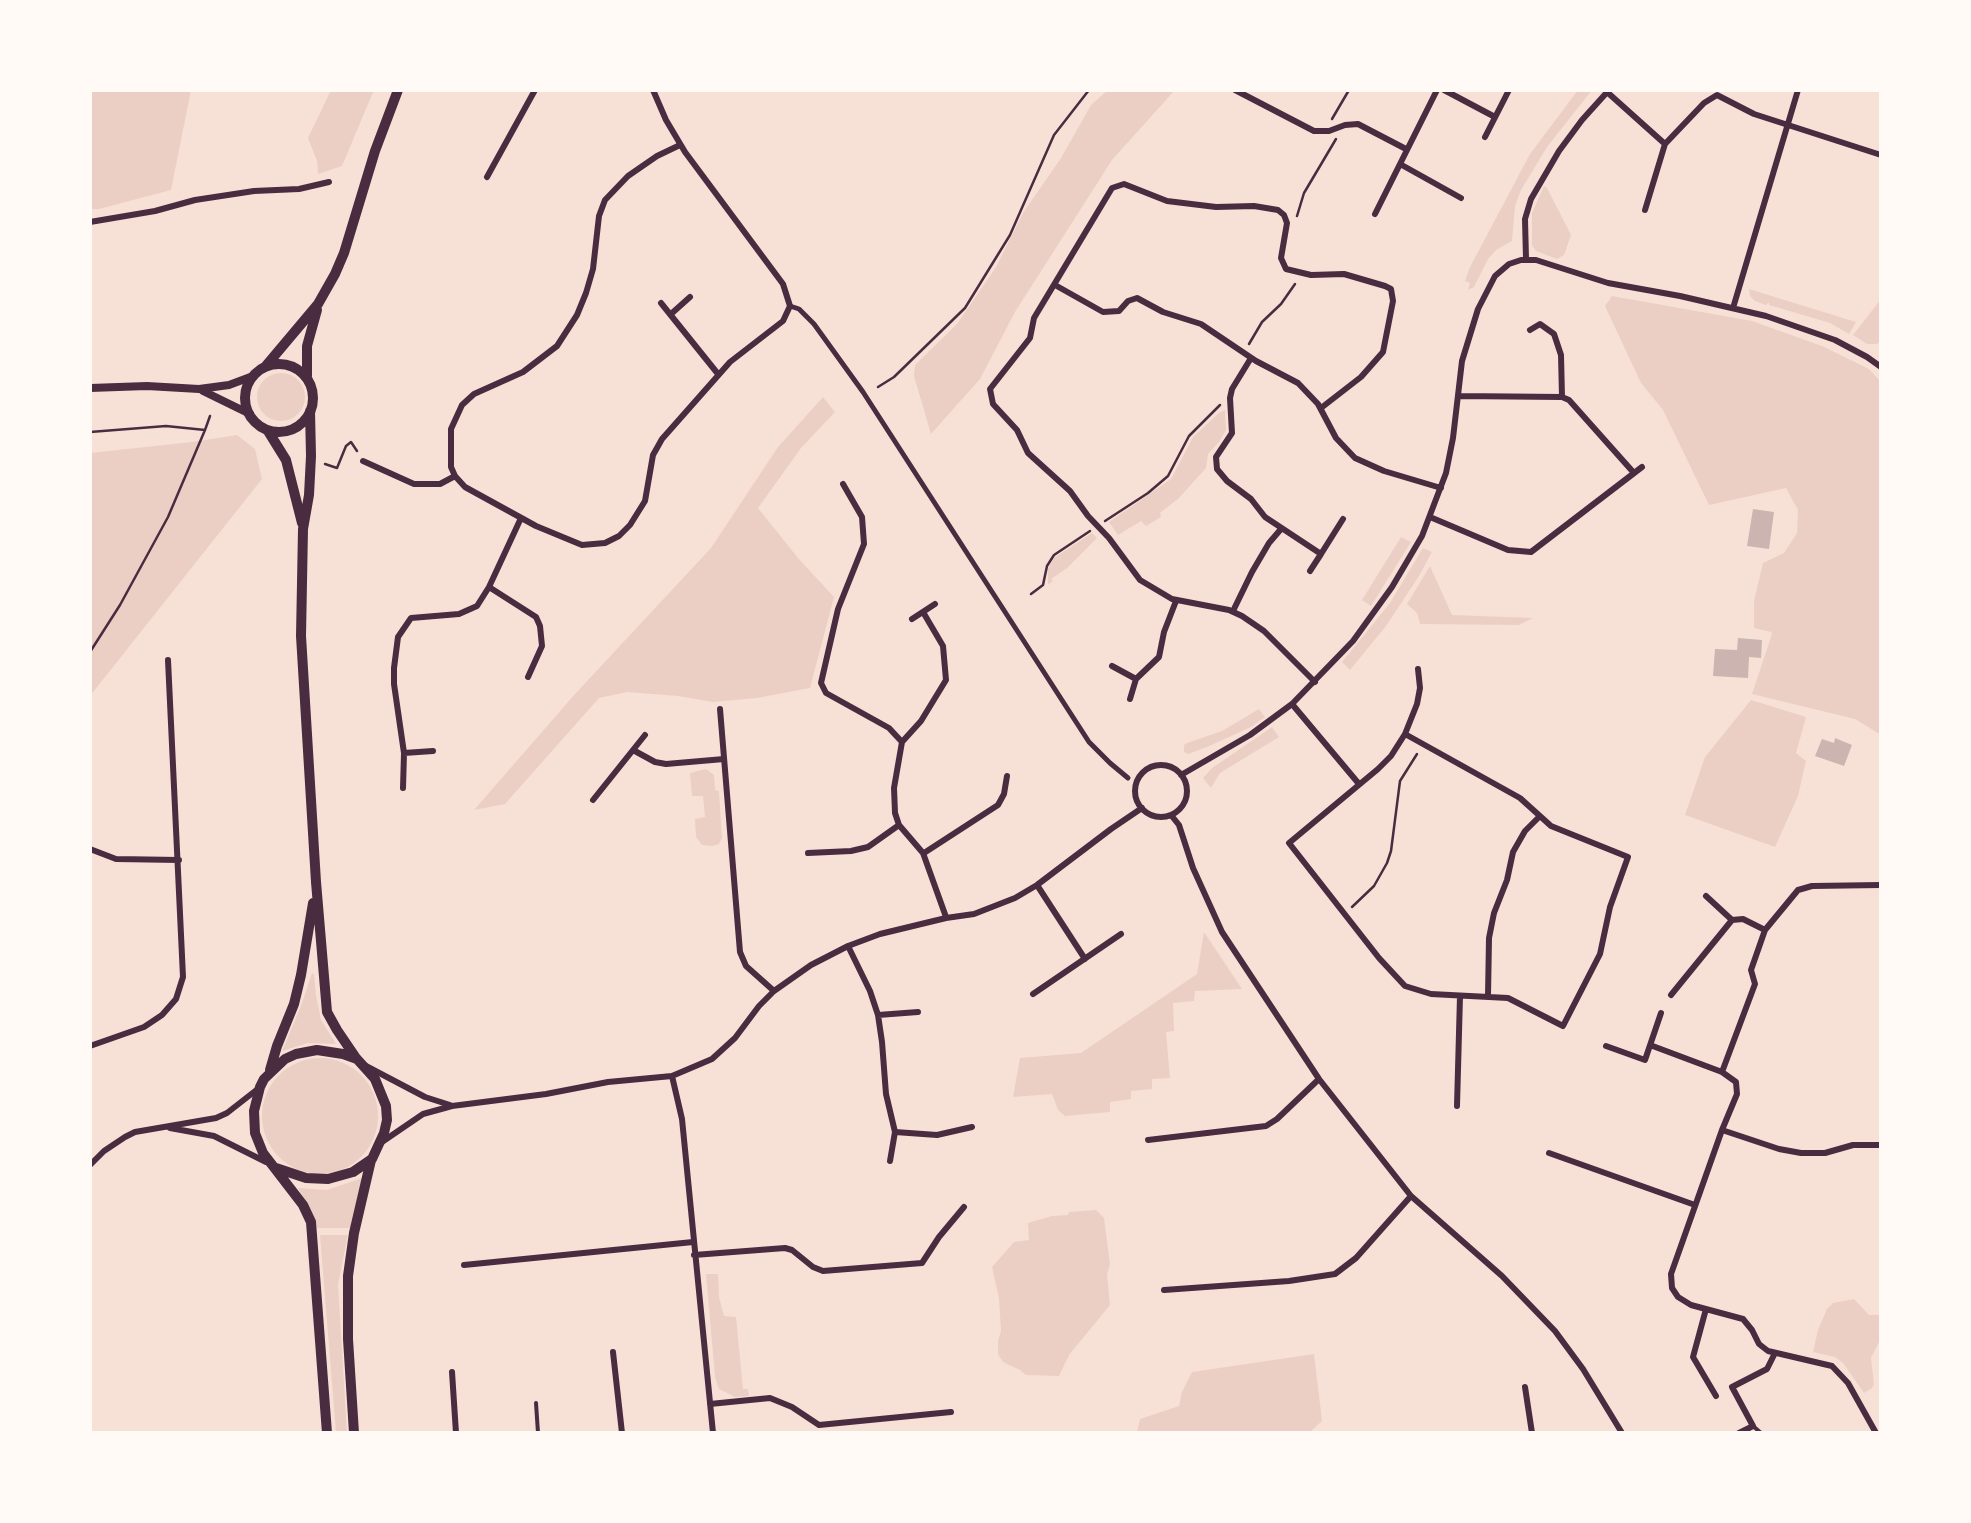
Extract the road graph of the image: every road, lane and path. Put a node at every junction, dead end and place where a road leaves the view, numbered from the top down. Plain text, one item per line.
1 (398, 90) edge
2 (535, 90) edge
3 (653, 90) edge
4 (1089, 90) edge
5 (1235, 90) edge
6 (1349, 90) edge
7 (1441, 90) edge
8 (1508, 90) edge
9 (1798, 90) edge
10 (1608, 91) edge
11 (1495, 117) junction
12 (1788, 124) junction
13 (1333, 130) junction
14 (1485, 137) dead end
15 (1665, 144) junction
16 (680, 145) junction
17 (1406, 149) junction
18 (1881, 156) edge
19 (1400, 164) junction
20 (487, 176) dead end
21 (328, 182) dead end
22 (1461, 198) dead end
23 (1645, 210) dead end
24 (1374, 214) dead end
25 (1296, 220) dead end
26 (90, 222) edge
27 (1526, 259) junction
28 (1301, 274) junction
29 (1054, 286) junction
30 (690, 297) dead end
31 (661, 303) dead end
32 (318, 304) junction
33 (790, 306) junction
34 (1734, 308) junction
35 (670, 314) junction
36 (1530, 330) dead end
37 (1247, 355) junction
38 (1880, 364) edge
39 (265, 367) junction
40 (718, 374) junction
41 (253, 376) junction
42 (307, 377) junction
43 (878, 387) dead end
44 (90, 388) edge
45 (199, 389) junction
46 (1458, 396) junction
47 (1562, 397) junction
48 (1222, 400) dead end
49 (1321, 408) junction
50 (310, 412) junction
51 (250, 414) junction
52 (210, 416) dead end
53 (205, 430) junction
54 (268, 431) junction
55 (90, 432) edge
56 (363, 461) joint
57 (325, 464) dead end
58 (455, 476) junction
59 (843, 484) dead end
60 (1441, 488) junction
61 (1430, 517) junction
62 (522, 518) junction
63 (1343, 519) dead end
64 (1098, 526) junction
65 (303, 529) junction
66 (1281, 529) junction
67 (1321, 554) junction
68 (1310, 570) dead end
69 (490, 587) junction
70 (1031, 594) dead end
71 (1176, 600) junction
72 (935, 604) dead end
73 (1233, 611) junction
74 (923, 612) junction
75 (912, 619) dead end
76 (90, 652) edge
77 (168, 660) dead end
78 (1112, 666) dead end
79 (1418, 669) dead end
80 (528, 678) dead end
81 (1136, 679) junction
82 (1315, 682) junction
83 (1130, 699) dead end
84 (1292, 704) junction
85 (720, 709) dead end
86 (1405, 734) junction
87 (645, 735) dead end
88 (902, 742) junction
89 (1423, 744) junction
90 (633, 750) junction
91 (433, 751) dead end
92 (404, 753) junction
93 (724, 759) junction
94 (1007, 776) dead end
95 (1181, 776) junction
96 (1128, 778) dead end
97 (1358, 784) junction
98 (403, 788) dead end
99 (593, 800) dead end
100 (1142, 808) junction
101 (1171, 815) junction
102 (1540, 816) junction
103 (899, 825) junction
104 (90, 849) edge
105 (808, 853) dead end
106 (924, 853) junction
107 (179, 860) junction
108 (316, 882) junction
109 (1037, 885) junction
110 (1881, 886) edge
111 (1706, 896) dead end
112 (1345, 914) junction
113 (946, 918) junction
114 (1732, 920) junction
115 (1766, 930) junction
116 (1121, 934) dead end
117 (848, 946) junction
118 (1085, 959) junction
119 (774, 991) junction
120 (1033, 994) dead end
121 (1671, 994) dead end
122 (1460, 996) junction
123 (1488, 996) junction
124 (918, 1012) dead end
125 (1661, 1014) dead end
126 (878, 1015) junction
127 (1650, 1045) junction
128 (90, 1046) edge
129 (1606, 1046) dead end
130 (361, 1063) junction
131 (1722, 1072) junction
132 (268, 1074) junction
133 (672, 1076) junction
134 (1318, 1079) junction
135 (260, 1087) junction
136 (452, 1106) junction
137 (1457, 1106) dead end
138 (972, 1127) dead end
139 (164, 1128) junction
140 (1722, 1130) junction
141 (895, 1132) junction
142 (1148, 1140) dead end
143 (382, 1142) junction
144 (1881, 1144) edge
145 (1549, 1153) dead end
146 (372, 1159) junction
147 (91, 1160) edge
148 (890, 1160) dead end
149 (273, 1166) junction
150 (1411, 1196) junction
151 (1695, 1205) junction
152 (964, 1208) dead end
153 (693, 1242) junction
154 (694, 1255) junction
155 (464, 1266) dead end
156 (1164, 1290) dead end
157 (1706, 1309) junction
158 (613, 1352) dead end
159 (1775, 1353) junction
160 (452, 1372) dead end
161 (1524, 1387) dead end
162 (1716, 1396) dead end
163 (536, 1404) dead end
164 (710, 1404) junction
165 (951, 1412) dead end
166 (1753, 1426) junction
167 (327, 1433) edge
168 (354, 1433) edge
169 (456, 1433) edge
170 (538, 1433) edge
171 (622, 1433) edge
172 (713, 1433) edge
173 (1532, 1433) edge
174 (1622, 1433) edge
175 (1739, 1433) edge
176 (1760, 1433) edge
177 (1876, 1433) edge

1 - 32 main road
2 - 20 street
3 - 16 street
4 - 43 path
5 - 13 street
6 - 13 path
7 - 11 street
7 - 17 street
8 - 11 street
9 - 12 street
10 - 15 street
10 - 27 street
11 - 14 street
12 - 15 street
12 - 18 street
12 - 34 street
13 - 17 street
13 - 25 path
15 - 23 street
16 - 33 street
16 - 58 street
17 - 19 street
19 - 22 street
19 - 24 street
21 - 26 street
27 - 34 street
27 - 46 street
28 - 29 street
28 - 37 path
28 - 49 street
29 - 37 street
29 - 64 street
30 - 35 street
31 - 35 street
32 - 39 main road
32 - 42 main road
33 - 40 street
33 - 96 street
34 - 38 street
35 - 40 street
36 - 47 street
37 - 49 street
37 - 66 street
39 - 41 main road
39 - 42 main road
40 - 62 street
41 - 45 street
41 - 51 main road
42 - 50 main road
44 - 45 street
45 - 51 street
46 - 47 street
46 - 60 street
47 - 61 street
48 - 64 path
49 - 60 street
50 - 54 main road
50 - 65 main road
51 - 54 main road
52 - 53 path
53 - 55 path
53 - 76 path
54 - 65 main road
56 - 57 path
56 - 58 street
58 - 62 street
59 - 88 street
60 - 61 street
61 - 82 street
62 - 69 street
63 - 67 street
64 - 70 path
64 - 71 street
65 - 108 main road
66 - 67 street
66 - 73 street
67 - 68 street
69 - 80 street
69 - 92 street
71 - 73 street
71 - 81 street
72 - 74 street
73 - 82 street
74 - 75 street
74 - 88 street
77 - 107 street
78 - 81 street
79 - 86 street
81 - 83 street
82 - 84 street
84 - 95 street
84 - 97 street
85 - 93 street
86 - 89 street
86 - 97 street
87 - 90 street
88 - 103 street
89 - 102 street
89 - 112 path
90 - 93 street
90 - 99 street
91 - 92 street
92 - 98 street
93 - 119 street
94 - 106 street
95 - 100 street
95 - 101 street
97 - 112 street
100 - 101 street
100 - 109 street
101 - 134 street
102 - 123 street
102 - 123 street
103 - 105 street
103 - 106 street
104 - 107 street
106 - 113 street
107 - 128 street
108 - 130 main road
108 - 132 main road
109 - 113 street
109 - 118 street
110 - 115 street
111 - 114 street
112 - 122 street
113 - 117 street
114 - 115 street
114 - 121 street
115 - 131 street
116 - 118 street
117 - 119 street
117 - 126 street
118 - 120 street
119 - 133 street
122 - 123 street
122 - 137 street
124 - 126 street
125 - 127 street
126 - 141 street
127 - 129 street
127 - 131 street
130 - 132 main road
130 - 136 street
130 - 143 main road
131 - 140 street
132 - 135 main road
133 - 136 street
133 - 153 street
134 - 142 street
134 - 150 street
135 - 139 street
135 - 149 main road
136 - 143 street
138 - 141 street
139 - 147 street
139 - 149 street
140 - 144 street
140 - 151 street
141 - 148 street
143 - 146 main road
145 - 151 street
146 - 149 main road
146 - 168 main road
149 - 167 main road
150 - 156 street
150 - 174 street
151 - 157 street
152 - 154 street
153 - 154 street
153 - 155 street
154 - 164 street
157 - 159 street
157 - 162 street
158 - 171 street
159 - 166 street
159 - 177 street
160 - 169 street
161 - 173 street
163 - 170 lane
164 - 165 street
164 - 172 street
166 - 175 street
166 - 176 lane

